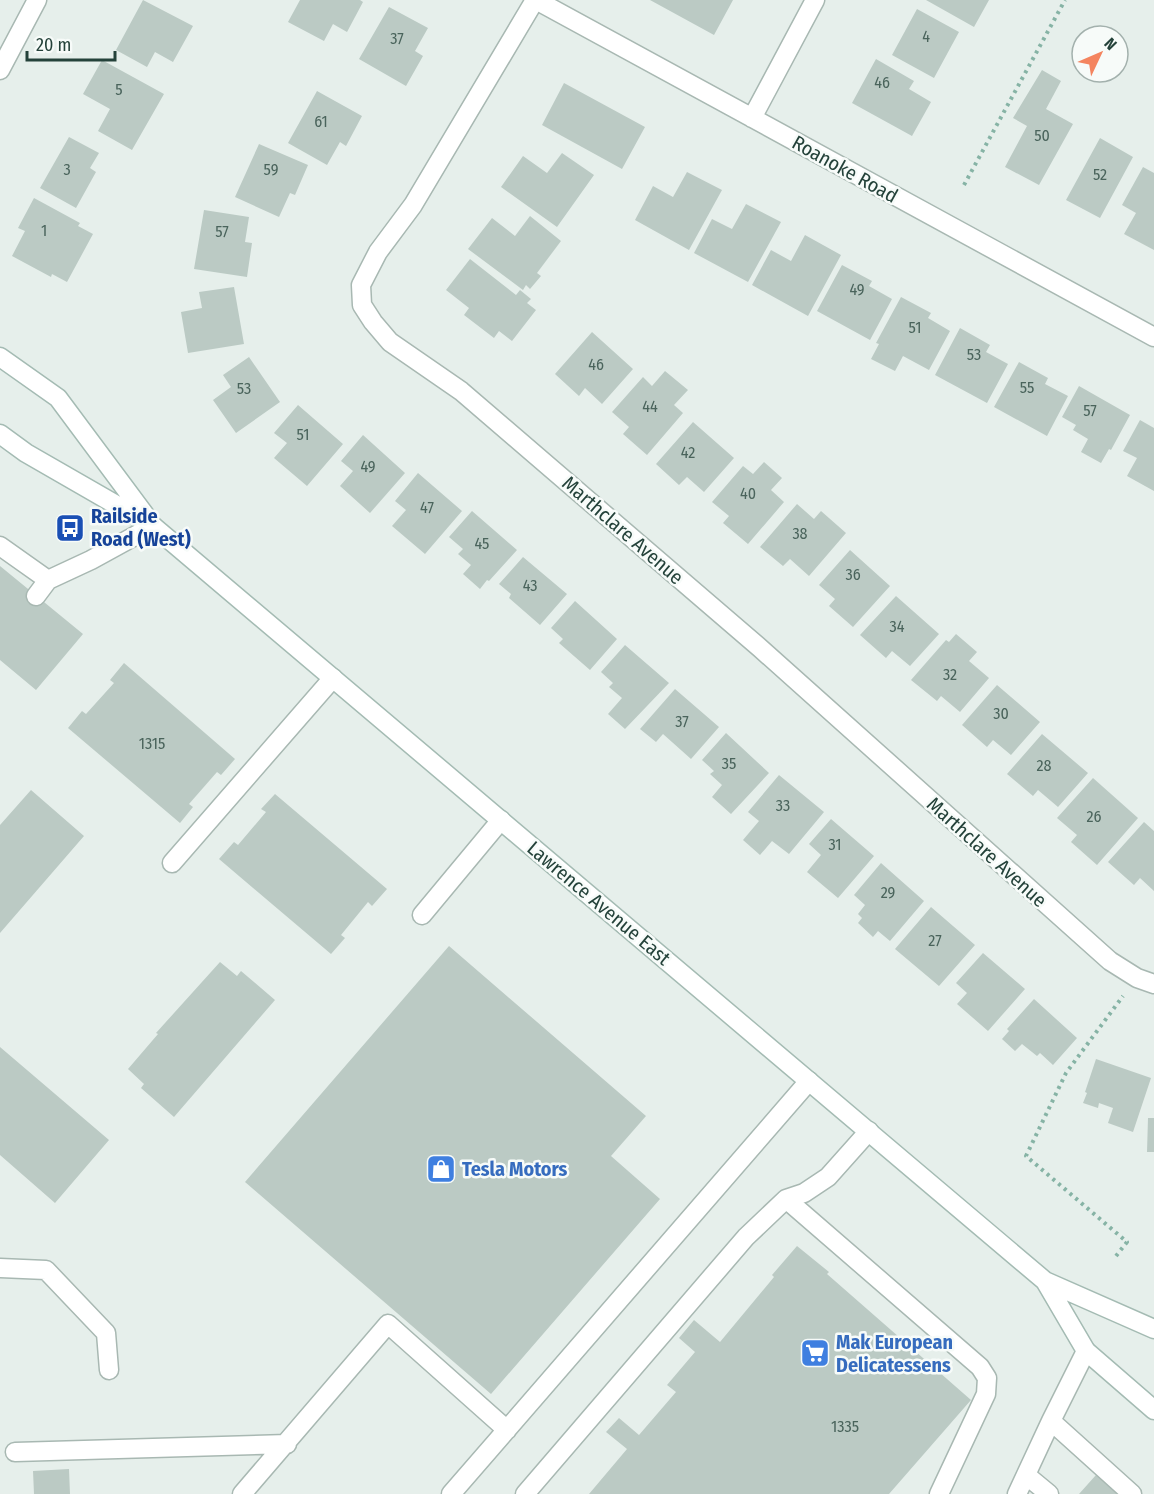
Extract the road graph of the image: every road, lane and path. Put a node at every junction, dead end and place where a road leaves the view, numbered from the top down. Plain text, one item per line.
1 (38, 0) edge
2 (536, 0) edge
3 (815, 0) edge
4 (1065, 0) edge
5 (0, 70) edge
6 (752, 118) junction
7 (964, 185) dead end
8 (1154, 337) edge
9 (0, 357) edge
10 (0, 434) edge
11 (153, 526) junction
12 (0, 546) edge
13 (48, 580) junction
14 (36, 596) dead end
15 (333, 678) junction
16 (501, 820) junction
17 (172, 863) dead end
18 (422, 915) dead end
19 (1146, 981) edge
20 (809, 1081) junction
21 (869, 1131) junction
22 (786, 1199) junction
23 (1116, 1256) dead end
24 (0, 1268) edge
25 (1045, 1281) junction
26 (1153, 1327) edge
27 (1086, 1351) junction
28 (110, 1370) dead end
29 (1154, 1410) edge
30 (1051, 1421) junction
31 (507, 1430) junction
32 (287, 1444) junction
33 (15, 1452) dead end
34 (1026, 1475) junction
35 (242, 1494) edge
36 (451, 1494) edge
37 (525, 1494) edge
38 (939, 1494) edge
39 (1017, 1494) edge
40 (1049, 1494) edge
41 (1132, 1494) edge

1 - 5 street
2 - 6 street, Roanoke Road
2 - 19 street, Marthclare Avenue
3 - 6 street
4 - 7 path
6 - 8 street, Roanoke Road
9 - 11 street, Lawrence Avenue East
10 - 11 street, Lawrence Avenue East
11 - 13 street
11 - 15 street, Lawrence Avenue East
12 - 13 street
13 - 14 street
15 - 16 street, Lawrence Avenue East
15 - 17 street
16 - 18 street
16 - 20 street, Lawrence Avenue East
19 - 23 path
20 - 21 street, Lawrence Avenue East
20 - 31 street
21 - 22 street
21 - 25 street, Lawrence Avenue East
22 - 37 street
22 - 38 street
24 - 28 street
25 - 26 street, Lawrence Avenue East
25 - 27 street, Lawrence Avenue East
27 - 29 street, Lawrence Avenue East
27 - 30 street
30 - 34 street
30 - 41 street
31 - 32 street
31 - 36 street
32 - 33 street
32 - 35 street
34 - 39 street
34 - 40 street

